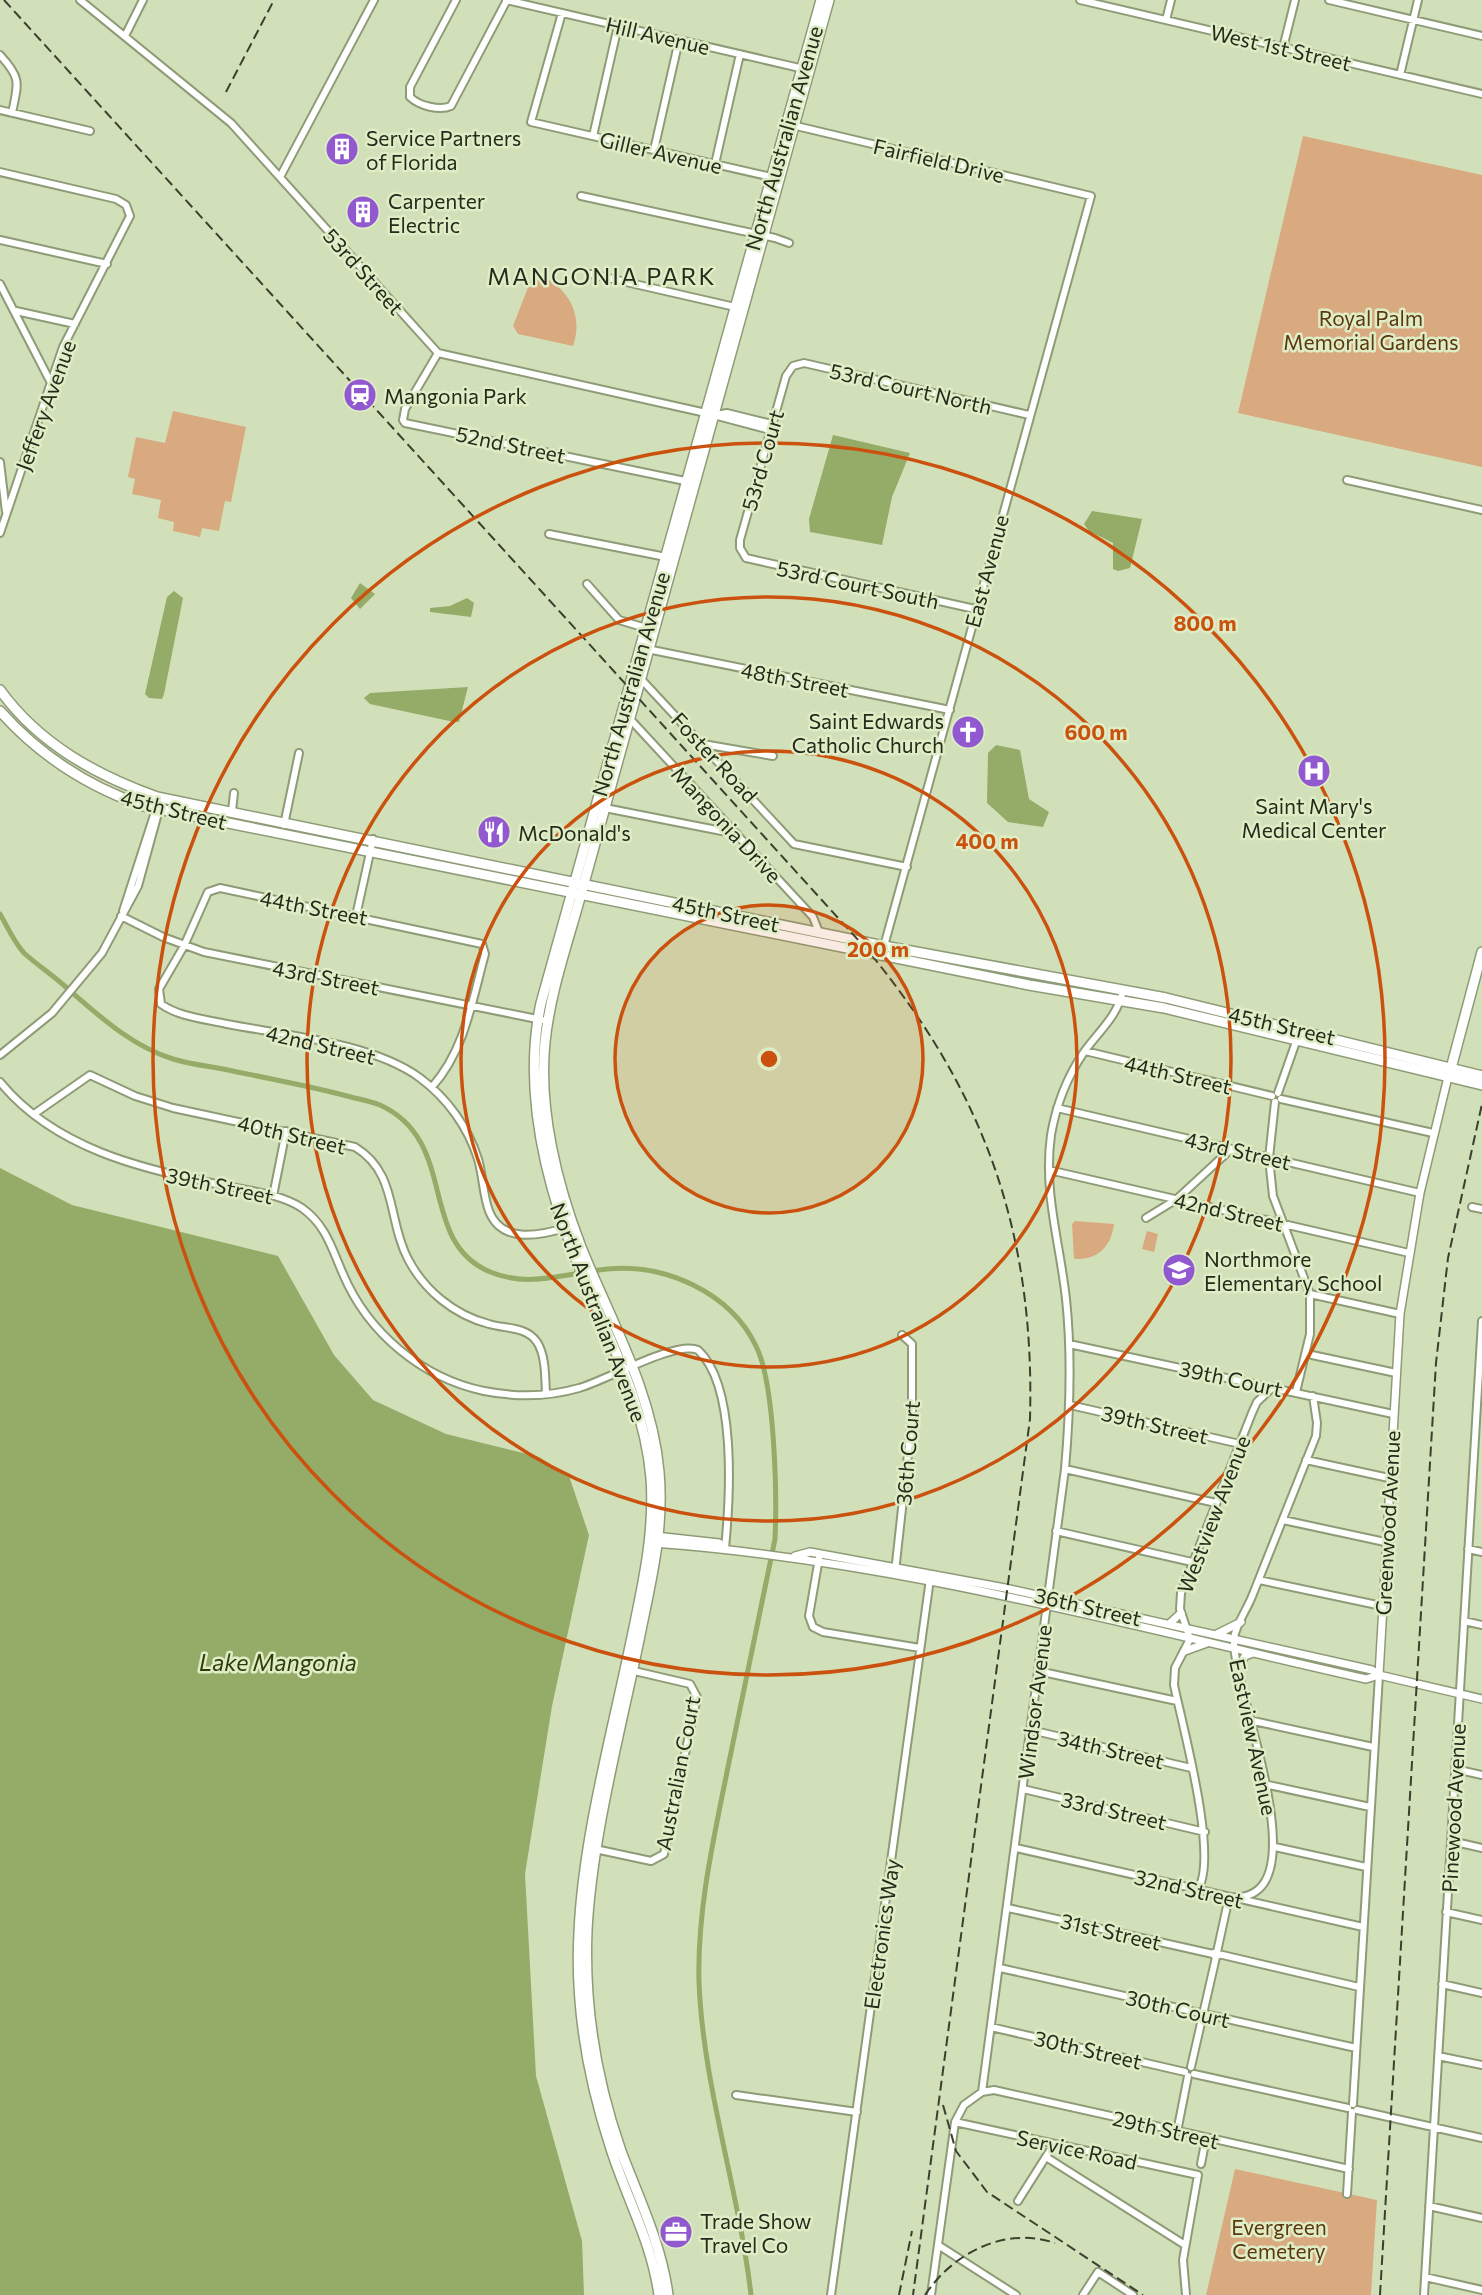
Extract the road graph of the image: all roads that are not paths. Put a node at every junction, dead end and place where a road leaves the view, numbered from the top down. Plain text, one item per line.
1 (80, 0) edge
2 (143, 0) edge
3 (374, 0) edge
4 (456, 0) edge
5 (507, 0) edge
6 (821, 0) edge
7 (829, 0) edge
8 (1080, 0) edge
9 (1171, 0) edge
10 (1294, 0) edge
11 (1329, 0) edge
12 (1419, 0) edge
13 (562, 13) junction
14 (822, 15) junction
15 (1166, 20) junction
16 (1414, 20) junction
17 (618, 26) junction
18 (125, 36) junction
19 (1482, 36) edge
20 (679, 40) junction
21 (1283, 48) junction
22 (740, 54) junction
23 (0, 55) edge
24 (807, 69) junction
25 (1400, 75) junction
26 (1482, 94) edge
27 (0, 110) edge
28 (12, 113) junction
29 (791, 125) junction
30 (90, 131) dead end
31 (593, 136) junction
32 (654, 150) junction
33 (715, 164) junction
34 (0, 172) edge
35 (280, 177) junction
36 (776, 178) junction
37 (582, 196) dead end
38 (1091, 196) joint
39 (760, 237) junction
40 (0, 240) edge
41 (107, 264) junction
42 (591, 274) dead end
43 (0, 284) edge
44 (735, 307) junction
45 (16, 311) junction
46 (75, 324) junction
47 (438, 353) junction
48 (793, 366) joint
49 (51, 383) junction
50 (710, 414) junction
51 (1029, 415) junction
52 (771, 427) junction
53 (0, 462) edge
54 (1348, 480) dead end
55 (691, 482) junction
56 (1482, 510) edge
57 (7, 514) junction
58 (0, 533) edge
59 (549, 534) dead end
60 (743, 555) joint
61 (666, 557) junction
62 (663, 583) junction
63 (587, 584) dead end
64 (975, 609) junction
65 (646, 628) junction
66 (645, 648) junction
67 (637, 675) junction
68 (0, 690) edge
69 (950, 710) junction
70 (0, 711) edge
71 (630, 719) junction
72 (703, 744) junction
73 (299, 753) dead end
74 (773, 756) dead end
75 (234, 793) dead end
76 (157, 797) junction
77 (605, 808) junction
78 (156, 809) junction
79 (232, 811) junction
80 (285, 822) junction
81 (282, 834) junction
82 (739, 835) junction
83 (373, 839) junction
84 (370, 852) junction
85 (907, 867) junction
86 (144, 870) junction
87 (580, 882) junction
88 (132, 883) junction
89 (577, 893) junction
90 (122, 914) junction
91 (356, 916) junction
92 (819, 932) junction
93 (184, 946) junction
94 (884, 946) junction
95 (1482, 952) edge
96 (1122, 995) junction
97 (471, 1006) junction
98 (537, 1020) junction
99 (548, 1022) junction
100 (1297, 1039) junction
101 (1085, 1051) junction
102 (0, 1055) edge
103 (1449, 1073) junction
104 (1482, 1076) edge
105 (0, 1082) edge
106 (1482, 1085) edge
107 (432, 1087) junction
108 (1277, 1098) junction
109 (1057, 1108) junction
110 (34, 1114) junction
111 (286, 1131) junction
112 (1433, 1133) junction
113 (1231, 1149) junction
114 (1269, 1158) junction
115 (1049, 1170) junction
116 (1420, 1193) junction
117 (273, 1196) junction
118 (1177, 1199) junction
119 (1472, 1207) dead end
120 (1482, 1209) edge
121 (1146, 1218) dead end
122 (1280, 1223) junction
123 (569, 1227) junction
124 (1409, 1253) junction
125 (1310, 1294) junction
126 (1400, 1314) junction
127 (1482, 1321) edge
128 (902, 1335) dead end
129 (1481, 1335) edge
130 (1069, 1344) junction
131 (1312, 1355) dead end
132 (629, 1369) junction
133 (1396, 1373) junction
134 (1273, 1387) junction
135 (1296, 1392) junction
136 (547, 1394) junction
137 (1313, 1396) junction
138 (1479, 1396) edge
139 (1070, 1405) junction
140 (1393, 1414) junction
141 (1240, 1444) junction
142 (1306, 1460) junction
143 (1065, 1469) junction
144 (1472, 1477) junction
145 (1389, 1478) junction
146 (1482, 1479) edge
147 (1216, 1503) junction
148 (1283, 1520) junction
149 (1056, 1531) junction
150 (654, 1539) junction
151 (1385, 1542) junction
152 (725, 1548) junction
153 (1468, 1549) junction
154 (1482, 1552) edge
155 (819, 1558) junction
156 (1192, 1562) junction
157 (895, 1570) junction
158 (930, 1576) junction
159 (1259, 1580) junction
160 (1047, 1601) junction
161 (1382, 1606) junction
162 (1181, 1613) junction
163 (1464, 1621) junction
164 (1241, 1622) junction
165 (1169, 1624) junction
166 (1482, 1625) edge
167 (1189, 1629) junction
168 (1215, 1635) junction
169 (1190, 1639) junction
170 (1234, 1639) junction
171 (1208, 1643) junction
172 (920, 1648) junction
173 (1235, 1649) junction
174 (1185, 1651) junction
175 (1253, 1653) junction
176 (1240, 1666) junction
177 (629, 1670) junction
178 (1038, 1671) junction
179 (1379, 1675) junction
180 (1460, 1694) junction
181 (1482, 1699) edge
182 (1177, 1701) junction
183 (1250, 1720) junction
184 (1031, 1730) junction
185 (1373, 1746) junction
186 (1191, 1768) junction
187 (1455, 1769) junction
188 (1482, 1775) edge
189 (1264, 1784) junction
190 (1023, 1789) junction
191 (1370, 1807) junction
192 (1205, 1832) junction
193 (1451, 1840) junction
194 (1275, 1847) junction
195 (1482, 1847) edge
196 (593, 1849) junction
197 (1016, 1849) junction
198 (1366, 1867) junction
199 (1197, 1889) junction
200 (1229, 1897) junction
201 (1008, 1908) junction
202 (1446, 1912) junction
203 (1482, 1920) edge
204 (1363, 1927) junction
205 (1216, 1955) junction
206 (1000, 1968) junction
207 (1442, 1984) junction
208 (1359, 1987) junction
209 (1482, 1993) edge
210 (1203, 2013) junction
211 (991, 2027) junction
212 (1356, 2048) junction
213 (1438, 2056) junction
214 (1482, 2065) edge
215 (1190, 2072) junction
216 (982, 2092) junction
217 (736, 2095) dead end
218 (1352, 2108) junction
219 (857, 2112) junction
220 (955, 2122) junction
221 (1434, 2126) junction
222 (1177, 2132) junction
223 (1206, 2138) junction
224 (1482, 2138) edge
225 (1055, 2144) junction
226 (1046, 2157) junction
227 (1201, 2164) dead end
228 (1349, 2169) junction
229 (1347, 2194) dead end
230 (1018, 2202) dead end
231 (1429, 2206) junction
232 (1482, 2218) edge
233 (938, 2245) junction
234 (1185, 2245) junction
235 (1425, 2277) junction
236 (1482, 2290) edge
237 (659, 2295) edge
238 (668, 2295) edge
239 (831, 2295) edge
240 (931, 2295) edge
241 (1016, 2295) edge
242 (1083, 2295) edge
243 (1133, 2295) edge
244 (1186, 2295) edge
245 (1424, 2295) edge

1 - 18 street, 53rd Street
2 - 18 street
3 - 35 street
4 - 5 street
5 - 13 street, Hill Avenue
6 - 14 main road
7 - 14 main road
8 - 15 street, West 1st Street
9 - 15 street
10 - 21 street
11 - 16 street
12 - 16 street
13 - 17 street, Hill Avenue
13 - 31 street, Giller Avenue
14 - 24 main road, North Australian Avenue
15 - 21 street, West 1st Street
16 - 19 street
16 - 25 street
17 - 20 street, Hill Avenue
17 - 31 street
18 - 35 street, 53rd Street
20 - 22 street, Hill Avenue
20 - 32 street
21 - 25 street, West 1st Street
22 - 24 street, Hill Avenue
22 - 33 street
23 - 28 street
24 - 29 main road, North Australian Avenue
25 - 26 street, West 1st Street
27 - 28 street
28 - 30 street
29 - 36 main road, North Australian Avenue
29 - 38 street, Fairfield Drive
31 - 32 street, Giller Avenue
32 - 33 street, Giller Avenue
33 - 36 street, Giller Avenue
34 - 41 street, Jeffery Avenue
35 - 47 street, 53rd Street
36 - 39 main road, North Australian Avenue
37 - 39 street
38 - 51 street, East Avenue
39 - 44 main road, North Australian Avenue
39 - 50 main road, North Australian Avenue
40 - 41 street
41 - 46 street, Jeffery Avenue
42 - 44 street
43 - 45 street
44 - 50 main road, North Australian Avenue
45 - 46 street
45 - 49 street
46 - 49 street, Jeffery Avenue
47 - 50 street
47 - 55 street, 52nd Street
48 - 51 street, 53rd Court North
48 - 52 street, 53rd Court
49 - 57 street, Jeffery Avenue
50 - 52 street
50 - 55 main road, North Australian Avenue
51 - 64 street, East Avenue
52 - 60 street, 53rd Court
53 - 57 street
54 - 56 street
55 - 61 main road, North Australian Avenue
55 - 62 main road, North Australian Avenue
57 - 58 street, Jeffery Avenue
59 - 61 street
60 - 64 street, 53rd Court South
61 - 62 main road, North Australian Avenue
62 - 65 main road, North Australian Avenue
62 - 66 main road, North Australian Avenue
63 - 65 street
64 - 69 street, East Avenue
65 - 66 main road, North Australian Avenue
66 - 67 main road, North Australian Avenue
66 - 69 street, 48th Street
67 - 71 main road, North Australian Avenue
67 - 72 street, Foster Road
67 - 87 main road, North Australian Avenue
68 - 76 main road, 45th Street
69 - 85 street, East Avenue
70 - 78 main road, 45th Street
71 - 77 main road, North Australian Avenue
71 - 82 street, Mangonia Drive
72 - 74 street
72 - 85 street, Foster Road
73 - 80 street
75 - 79 street
76 - 78 street
76 - 79 main road, 45th Street
77 - 82 street
77 - 87 main road, North Australian Avenue
78 - 81 main road, 45th Street
78 - 86 street
78 - 88 street
79 - 80 main road, 45th Street
80 - 81 street
80 - 83 main road, 45th Street
81 - 84 main road, 45th Street
82 - 92 street, Mangonia Drive
83 - 84 street
83 - 87 main road, 45th Street
84 - 89 main road, 45th Street
84 - 91 street
85 - 94 street, East Avenue
86 - 88 street
86 - 90 street
87 - 89 main road, North Australian Avenue
87 - 92 main road, 45th Street
88 - 90 street
89 - 96 main road, 45th Street
89 - 98 main road, North Australian Avenue
89 - 99 main road, North Australian Avenue
90 - 93 street, 43rd Street
90 - 102 street
91 - 93 street, 44th Street
91 - 97 street, 44th Street
92 - 94 main road, 45th Street
93 - 97 street, 43rd Street
93 - 107 street, 42nd Street
94 - 96 main road, 45th Street
95 - 103 main road, Greenwood Avenue
96 - 100 main road, 45th Street
96 - 101 street, Windsor Avenue
96 - 103 main road, 45th Street
97 - 98 street, 43rd Street
97 - 107 street
98 - 99 street, 43rd Street
98 - 123 main road, North Australian Avenue
99 - 123 main road, North Australian Avenue
100 - 103 main road, 45th Street
100 - 108 street
101 - 108 street, 44th Street
101 - 109 street, Windsor Avenue
103 - 104 main road, 45th Street
103 - 106 main road, 45th Street
103 - 112 street, Greenwood Avenue
105 - 110 street, 39th Street
107 - 123 street, 42nd Street
108 - 112 street, 44th Street
108 - 114 street
109 - 113 street, 43rd Street
109 - 115 street, Windsor Avenue
110 - 111 street, 40th Street
110 - 117 street, 39th Street
111 - 117 street
111 - 136 street, 40th Street
112 - 116 street, Greenwood Avenue
113 - 114 street, 43rd Street
113 - 118 street
114 - 116 street, 43rd Street
114 - 122 street
115 - 118 street, 42nd Street
115 - 130 street, Windsor Avenue
116 - 124 street, Greenwood Avenue
117 - 136 street, 39th Street
118 - 121 street
118 - 122 street, 42nd Street
119 - 120 street
122 - 124 street, 42nd Street
122 - 125 street
123 - 132 main road, North Australian Avenue
124 - 126 street, Greenwood Avenue
125 - 126 street
125 - 135 street
126 - 133 street, Greenwood Avenue
127 - 129 street, Pinewood Avenue
128 - 157 street, 36th Court
129 - 138 street, Pinewood Avenue
130 - 134 street, 39th Court
130 - 139 street, Windsor Avenue
131 - 133 street
132 - 136 street, 39th Street
132 - 150 main road, North Australian Avenue
132 - 152 street
133 - 140 street, Greenwood Avenue
134 - 135 street, 39th Court
134 - 141 street, Westview Avenue
135 - 137 street, 39th Court
137 - 140 street, 39th Court
137 - 142 street, Eastview Avenue
138 - 144 street, Pinewood Avenue
139 - 141 street, 39th Street
139 - 143 street, Windsor Avenue
140 - 145 street, Greenwood Avenue
141 - 147 street, Westview Avenue
142 - 145 street
142 - 148 street, Eastview Avenue
143 - 147 street
143 - 149 street, Windsor Avenue
144 - 146 street
144 - 153 street, Pinewood Avenue
145 - 151 street, Greenwood Avenue
147 - 156 street, Westview Avenue
148 - 151 street
148 - 159 street, Eastview Avenue
149 - 156 street
149 - 160 street, Windsor Avenue
150 - 152 street, 36th Street
150 - 177 main road, North Australian Avenue
151 - 161 street, Greenwood Avenue
152 - 155 street, 36th Street
153 - 154 street
153 - 163 street, Pinewood Avenue
155 - 157 street, 36th Street
155 - 172 street
156 - 162 street, Westview Avenue
157 - 158 street, 36th Street
158 - 160 street, 36th Street
158 - 172 street, Electronics Way
159 - 161 street
159 - 164 street, Eastview Avenue
160 - 165 street, 36th Street
160 - 169 street, 36th Street
160 - 178 street, Windsor Avenue
161 - 179 street, Greenwood Avenue
162 - 165 street
162 - 167 street, Westview Avenue
163 - 166 street
163 - 180 street, Pinewood Avenue
164 - 168 street
164 - 170 street, Eastview Avenue
165 - 167 street, 36th Street
167 - 168 street, 36th Street
167 - 169 street, Westview Avenue
168 - 170 street, 36th Street
169 - 171 street, 36th Street
169 - 174 street, Westview Avenue
170 - 173 street, Eastview Avenue
170 - 179 street, 36th Street
171 - 173 street, 36th Street
171 - 174 street
172 - 219 street, Electronics Way
173 - 175 street, 36th Street
173 - 176 street, Eastview Avenue
174 - 182 street, Westview Avenue
175 - 176 street
175 - 179 street, 36th Street
176 - 183 street, Eastview Avenue
177 - 196 main road, North Australian Avenue
177 - 196 street, Australian Court
178 - 182 street
178 - 184 street, Windsor Avenue
179 - 180 street, 36th Street
179 - 185 street, Greenwood Avenue
180 - 181 street, 36th Street
180 - 187 street, Pinewood Avenue
182 - 186 street, Westview Avenue
183 - 185 street
183 - 189 street, Eastview Avenue
184 - 186 street, 34th Street
184 - 190 street, Windsor Avenue
185 - 191 street, Greenwood Avenue
186 - 192 street, Westview Avenue
187 - 188 street
187 - 193 street, Pinewood Avenue
189 - 191 street
189 - 194 street, Eastview Avenue
190 - 192 street, 33rd Street
190 - 197 street, Windsor Avenue
191 - 198 street, Greenwood Avenue
192 - 199 street, Westview Avenue
193 - 195 street
193 - 202 street, Pinewood Avenue
194 - 198 street
194 - 200 street, Eastview Avenue
196 - 237 main road, North Australian Avenue
196 - 238 main road, North Australian Avenue
197 - 199 street, 32nd Street
197 - 201 street, Windsor Avenue
198 - 204 street, Greenwood Avenue
199 - 200 street, 32nd Street
200 - 204 street, 32nd Street
200 - 205 street
201 - 205 street, 31st Street
201 - 206 street, Windsor Avenue
202 - 203 street
202 - 207 street, Pinewood Avenue
204 - 208 street, Greenwood Avenue
205 - 208 street, 31st Street
205 - 210 street
206 - 210 street, 30th Court
206 - 211 street, Windsor Avenue
207 - 209 street
207 - 213 street, Pinewood Avenue
208 - 212 street, Greenwood Avenue
210 - 212 street, 30th Court
210 - 215 street
211 - 215 street, 30th Street
211 - 216 street, Windsor Avenue
212 - 218 street, Greenwood Avenue
213 - 214 street
213 - 221 street, Pinewood Avenue
215 - 218 street, 30th Street
215 - 222 street
216 - 220 street
216 - 222 street, 29th Street
217 - 219 street
218 - 221 street, 30th Street
218 - 228 street, Greenwood Avenue
219 - 239 street, Electronics Way
220 - 225 street, Service Road
220 - 233 street
221 - 224 street, 30th Street
221 - 231 street, Pinewood Avenue
222 - 223 street, 29th Street
223 - 227 street
223 - 228 street, 29th Street
225 - 226 street
225 - 234 street, Service Road
226 - 230 street
226 - 234 street
228 - 229 street, Greenwood Avenue
231 - 232 street
231 - 235 street, Pinewood Avenue
233 - 240 street
233 - 241 street
234 - 244 street
235 - 236 street
235 - 245 street, Pinewood Avenue
242 - 243 street

